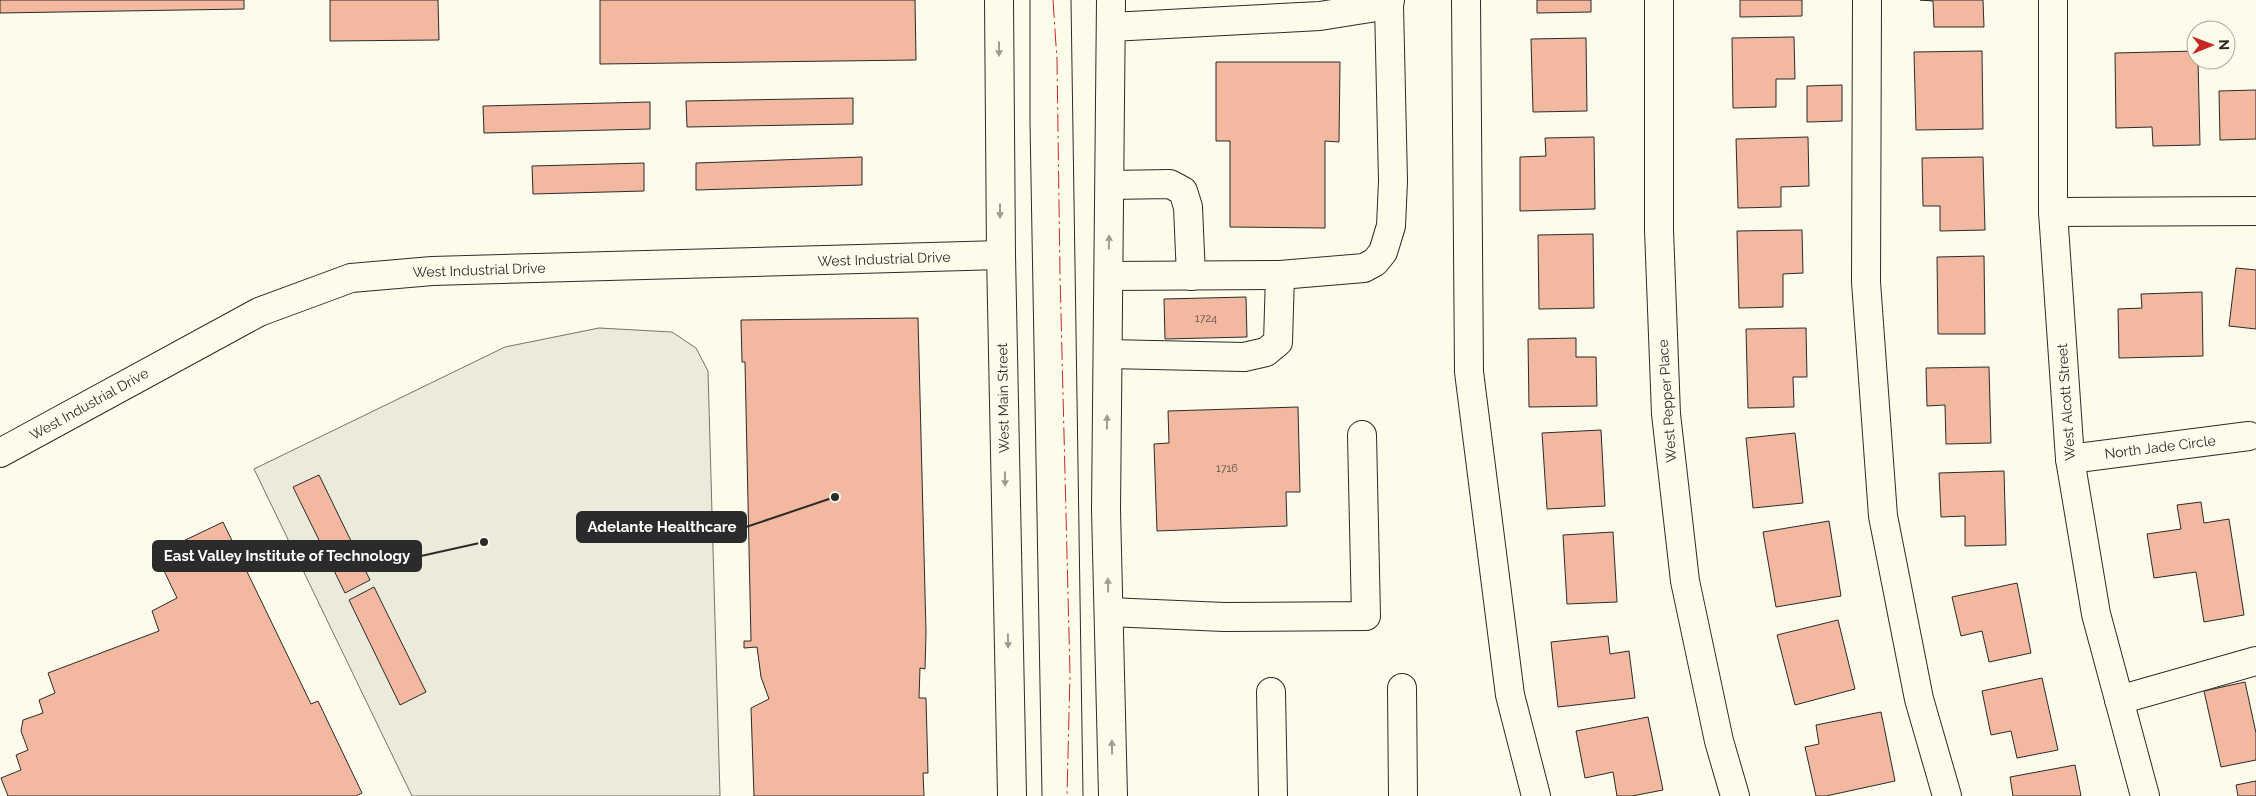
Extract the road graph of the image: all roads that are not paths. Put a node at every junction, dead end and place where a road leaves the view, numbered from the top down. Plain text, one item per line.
1 (999, 0) edge
2 (1111, 0) edge
3 (1466, 0) edge
4 (1659, 0) edge
5 (1867, 0) edge
6 (2053, 0) edge
7 (1390, 3) edge
8 (1111, 27) junction
9 (1110, 185) junction
10 (2256, 211) edge
11 (2053, 212) junction
12 (1001, 255) junction
13 (1280, 274) junction
14 (1109, 276) junction
15 (1191, 276) junction
16 (1108, 354) junction
17 (1362, 435) dead end
18 (2249, 436) dead end
19 (0, 453) edge
20 (2070, 459) junction
21 (1109, 612) junction
22 (2256, 661) edge
23 (1402, 688) dead end
24 (1271, 692) dead end
25 (2120, 700) junction
26 (1012, 796) edge
27 (1113, 796) edge
28 (1273, 796) edge
29 (1403, 796) edge
30 (1536, 796) edge
31 (1735, 796) edge
32 (1947, 796) edge
33 (2145, 796) edge

1 -> 12 street, West Main Street
2 - 8 street
3 - 30 street
4 - 31 street, West Pepper Place
5 - 32 street
6 - 11 street, West Alcott Street
7 - 8 street
7 - 13 street
8 - 9 street
14 -> 9 street
9 - 15 street
10 - 11 street
11 - 20 street, West Alcott Street
12 - 19 street, West Industrial Drive
12 -> 26 street, West Main Street
13 - 15 street
13 - 16 street
14 - 15 street
14 - 16 street
21 -> 16 street
17 - 21 street
18 - 20 street, North Jade Circle
20 - 25 street, West Alcott Street
27 -> 21 street
22 - 25 street
23 - 29 street
24 - 28 street
25 - 33 street, West Alcott Street

